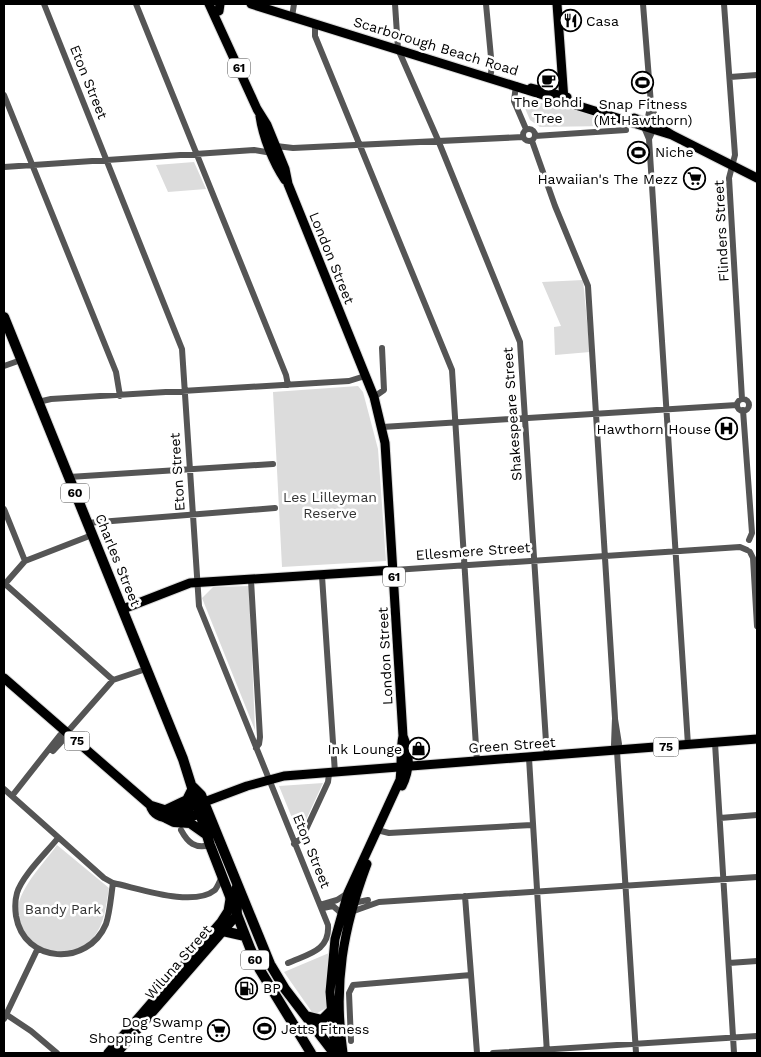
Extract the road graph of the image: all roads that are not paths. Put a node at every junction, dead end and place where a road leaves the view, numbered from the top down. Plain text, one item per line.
1 (44, 4) edge
2 (136, 4) edge
3 (209, 4) edge
4 (251, 4) edge
5 (294, 4) edge
6 (395, 4) edge
7 (486, 4) edge
8 (557, 4) edge
9 (643, 4) edge
10 (724, 4) edge
11 (218, 10) edge
12 (292, 17) junction
13 (319, 25) junction
14 (398, 49) junction
15 (757, 75) edge
16 (490, 77) junction
17 (730, 77) junction
18 (516, 85) junction
19 (4, 95) edge
20 (561, 98) junction
21 (651, 104) junction
22 (646, 125) junction
23 (656, 128) junction
24 (526, 130) junction
25 (626, 130) dead end
26 (523, 137) junction
27 (533, 138) junction
28 (649, 139) junction
29 (438, 140) junction
30 (361, 143) junction
31 (274, 149) junction
32 (254, 150) junction
33 (197, 154) junction
34 (107, 160) junction
35 (32, 165) junction
36 (732, 165) junction
37 (4, 167) edge
38 (757, 178) edge
39 (4, 317) edge
40 (382, 348) dead end
41 (21, 360) junction
42 (4, 366) edge
43 (365, 376) junction
44 (288, 385) junction
45 (185, 392) junction
46 (120, 396) junction
47 (374, 397) junction
48 (742, 399) junction
49 (38, 402) junction
50 (757, 404) edge
51 (737, 406) junction
52 (746, 408) junction
53 (666, 410) junction
54 (596, 414) junction
55 (526, 418) junction
56 (456, 422) junction
57 (382, 428) junction
58 (273, 464) dead end
59 (190, 470) junction
60 (69, 478) junction
61 (275, 508) dead end
62 (4, 509) edge
63 (192, 515) junction
64 (88, 523) junction
65 (92, 534) junction
66 (752, 546) edge
67 (675, 552) junction
68 (604, 556) junction
69 (535, 560) junction
70 (25, 561) junction
71 (465, 565) junction
72 (394, 570) junction
73 (322, 576) junction
74 (251, 580) junction
75 (197, 583) junction
76 (4, 584) edge
77 (123, 609) junction
78 (757, 626) edge
79 (146, 668) junction
80 (4, 678) edge
81 (112, 680) junction
82 (66, 732) junction
83 (757, 739) edge
84 (715, 743) junction
85 (688, 745) junction
86 (256, 748) junction
87 (616, 751) junction
88 (547, 757) junction
89 (529, 758) junction
90 (477, 762) junction
91 (405, 767) junction
92 (332, 773) junction
93 (270, 780) junction
94 (193, 787) junction
95 (4, 789) edge
96 (4, 793) edge
97 (12, 796) junction
98 (202, 808) junction
99 (166, 814) junction
100 (757, 815) edge
101 (720, 818) junction
102 (532, 826) junction
103 (181, 830) dead end
104 (379, 831) junction
105 (58, 838) junction
106 (209, 840) junction
107 (294, 844) junction
108 (757, 877) edge
109 (724, 879) junction
110 (220, 880) junction
111 (235, 880) junction
112 (113, 883) junction
113 (625, 886) junction
114 (537, 891) junction
115 (352, 892) junction
116 (465, 896) junction
117 (230, 899) junction
118 (368, 900) junction
119 (353, 902) junction
120 (379, 902) junction
121 (321, 907) junction
122 (344, 914) junction
123 (236, 915) junction
124 (223, 931) junction
125 (245, 936) junction
126 (37, 950) junction
127 (757, 961) edge
128 (288, 962) dead end
129 (729, 963) junction
130 (179, 975) junction
131 (471, 975) junction
132 (330, 1012) junction
133 (5, 1015) edge
134 (306, 1016) junction
135 (757, 1036) edge
136 (734, 1038) junction
137 (352, 1041) dead end
138 (635, 1044) junction
139 (547, 1052) edge
140 (57, 1053) edge
141 (108, 1053) edge
142 (117, 1053) edge
143 (311, 1053) edge
144 (334, 1053) edge
145 (343, 1053) edge
146 (477, 1053) edge
147 (493, 1053) edge
148 (636, 1053) edge
149 (734, 1053) edge

1 - 34 street, Eton Street
2 - 33 street
3 - 11 main road, London Street / 61
4 - 12 main road, Scarborough Beach Road
5 - 12 street
6 - 14 street, Shakespeare Street
7 - 16 street
8 - 20 main road
9 - 21 street
10 - 17 street, Flinders Street
11 - 31 main road, London Street / 61
12 - 13 main road, Scarborough Beach Road
13 - 14 main road, Scarborough Beach Road
13 - 30 street
14 - 16 main road, Scarborough Beach Road
14 - 29 street, Shakespeare Street
15 - 17 street
16 - 18 main road, Scarborough Beach Road
17 - 36 street, Flinders Street
18 - 20 main road, Scarborough Beach Road
18 - 24 street
19 - 35 street
20 - 22 main road, Scarborough Beach Road
21 - 22 street
21 - 23 street
22 - 23 main road, Scarborough Beach Road
22 - 28 street
23 - 28 street
23 - 36 main road, Scarborough Beach Road
24 - 26 street
24 - 27 street
25 - 27 street
26 - 27 street
26 - 29 street
27 - 54 street
28 - 53 street
29 - 30 street
29 - 55 street, Shakespeare Street
30 - 31 street
30 - 56 street
31 - 32 street
31 - 32 street
31 - 43 main road, London Street / 61
32 - 33 street
33 - 34 street
33 - 44 street
34 - 35 street
34 - 45 street, Eton Street
35 - 37 street
35 - 46 street
36 - 38 main road, Scarborough Beach Road
36 - 48 street, Flinders Street
39 - 41 highway, Charles Street / 60
40 - 47 street
41 - 42 street
41 - 49 highway, Charles Street / 60
43 - 44 street
43 - 47 main road, London Street / 61
44 - 45 street
45 - 46 street
45 - 59 street, Eton Street
46 - 49 street
47 - 57 main road, London Street / 61
48 - 51 street
48 - 52 street
49 - 60 highway, Charles Street / 60
50 - 52 street
51 - 52 street
51 - 53 street
52 - 66 street
53 - 54 street
53 - 67 street
54 - 55 street
54 - 68 street
55 - 56 street
55 - 69 street, Shakespeare Street
56 - 57 street
56 - 71 street
57 - 72 main road, London Street / 61
58 - 59 street
59 - 60 street
59 - 63 street, Eton Street
60 - 64 highway, Charles Street / 60
61 - 63 street
62 - 70 street
63 - 64 street
63 - 75 street, Eton Street
64 - 65 highway, Charles Street / 60
65 - 70 street
65 - 77 highway, Charles Street / 60
66 - 67 street, Ellesmere Street
66 - 78 street
67 - 68 street, Ellesmere Street
67 - 85 street
68 - 69 street, Ellesmere Street
68 - 87 street
69 - 71 street, Ellesmere Street
69 - 88 street, Shakespeare Street
70 - 76 street
71 - 72 street, Ellesmere Street
71 - 90 street
72 - 73 main road, Ellesmere Street
72 - 91 main road, London Street / 61
73 - 74 main road, Ellesmere Street
73 - 92 street
74 - 75 main road, Ellesmere Street
74 - 86 street
75 - 77 main road, Ellesmere Street
75 - 86 street, Eton Street
76 - 81 street
77 - 79 highway, Charles Street / 60
79 - 81 street
79 - 94 highway, Charles Street / 60
80 - 82 main road, 75
81 - 82 street
82 - 97 street
82 - 99 main road, 75
83 - 84 main road, Green Street / 75
84 - 85 main road, Green Street / 75
84 - 101 street
85 - 87 main road, Green Street / 75
86 - 93 street, Eton Street
87 - 88 main road, Green Street / 75
87 - 113 street
88 - 89 main road, Green Street / 75
89 - 90 main road, Green Street / 75
89 - 102 street
90 - 91 main road, Green Street / 75
91 - 92 main road, Green Street / 75
91 - 104 main road, London Street / 61
92 - 93 main road, Green Street / 75
92 - 107 street
93 - 98 main road, Green Street / 75
93 - 107 street, Eton Street
94 - 98 highway, Charles Street / 60
94 - 99 highway
95 - 97 street
96 - 97 street
97 - 105 street
98 - 99 main road, 75
98 - 106 highway, Charles Street / 60
98 - 111 highway, Charles Street / 60
99 - 106 highway
100 - 101 street
101 - 109 street
102 - 104 street
102 - 114 street
103 - 106 street
104 - 115 main road, London Street / 61
105 - 112 street
105 - 126 street
106 - 110 highway, Charles Street / 60
107 - 121 street, Eton Street
108 - 109 street
109 - 113 street
109 - 129 street
110 - 112 street
110 - 117 highway, Charles Street / 60
111 - 123 main road
111 - 134 highway, Charles Street / 60
112 - 126 street
113 - 114 street
113 - 138 street
114 - 116 street
114 - 139 street
115 - 118 street
115 - 119 main road, London Street / 61
115 - 121 street
115 - 122 main road, London Street / 61
116 - 120 street
116 - 131 street
117 - 123 highway, Charles Street / 60
117 - 130 main road, Wiluna Street
118 - 119 street
118 - 120 street
119 - 122 main road, London Street / 61
120 - 122 street
121 - 122 street
121 - 128 street, Eton Street
122 - 132 main road, London Street / 61
122 - 145 main road, London Street / 61
123 - 124 main road, Wiluna Street
123 - 125 highway, Charles Street / 60
124 - 125 highway
124 - 130 main road, Wiluna Street
125 - 143 highway, Charles Street / 60
126 - 133 street
127 - 129 street
129 - 136 street
130 - 141 main road, Wiluna Street
130 - 142 main road, Wiluna Street
131 - 137 street
131 - 146 street
132 - 134 highway
132 - 144 main road, London Street / 61
133 - 140 street
134 - 144 highway, 60
135 - 136 street
136 - 138 street
136 - 149 street
138 - 139 street
138 - 148 street
139 - 147 street

